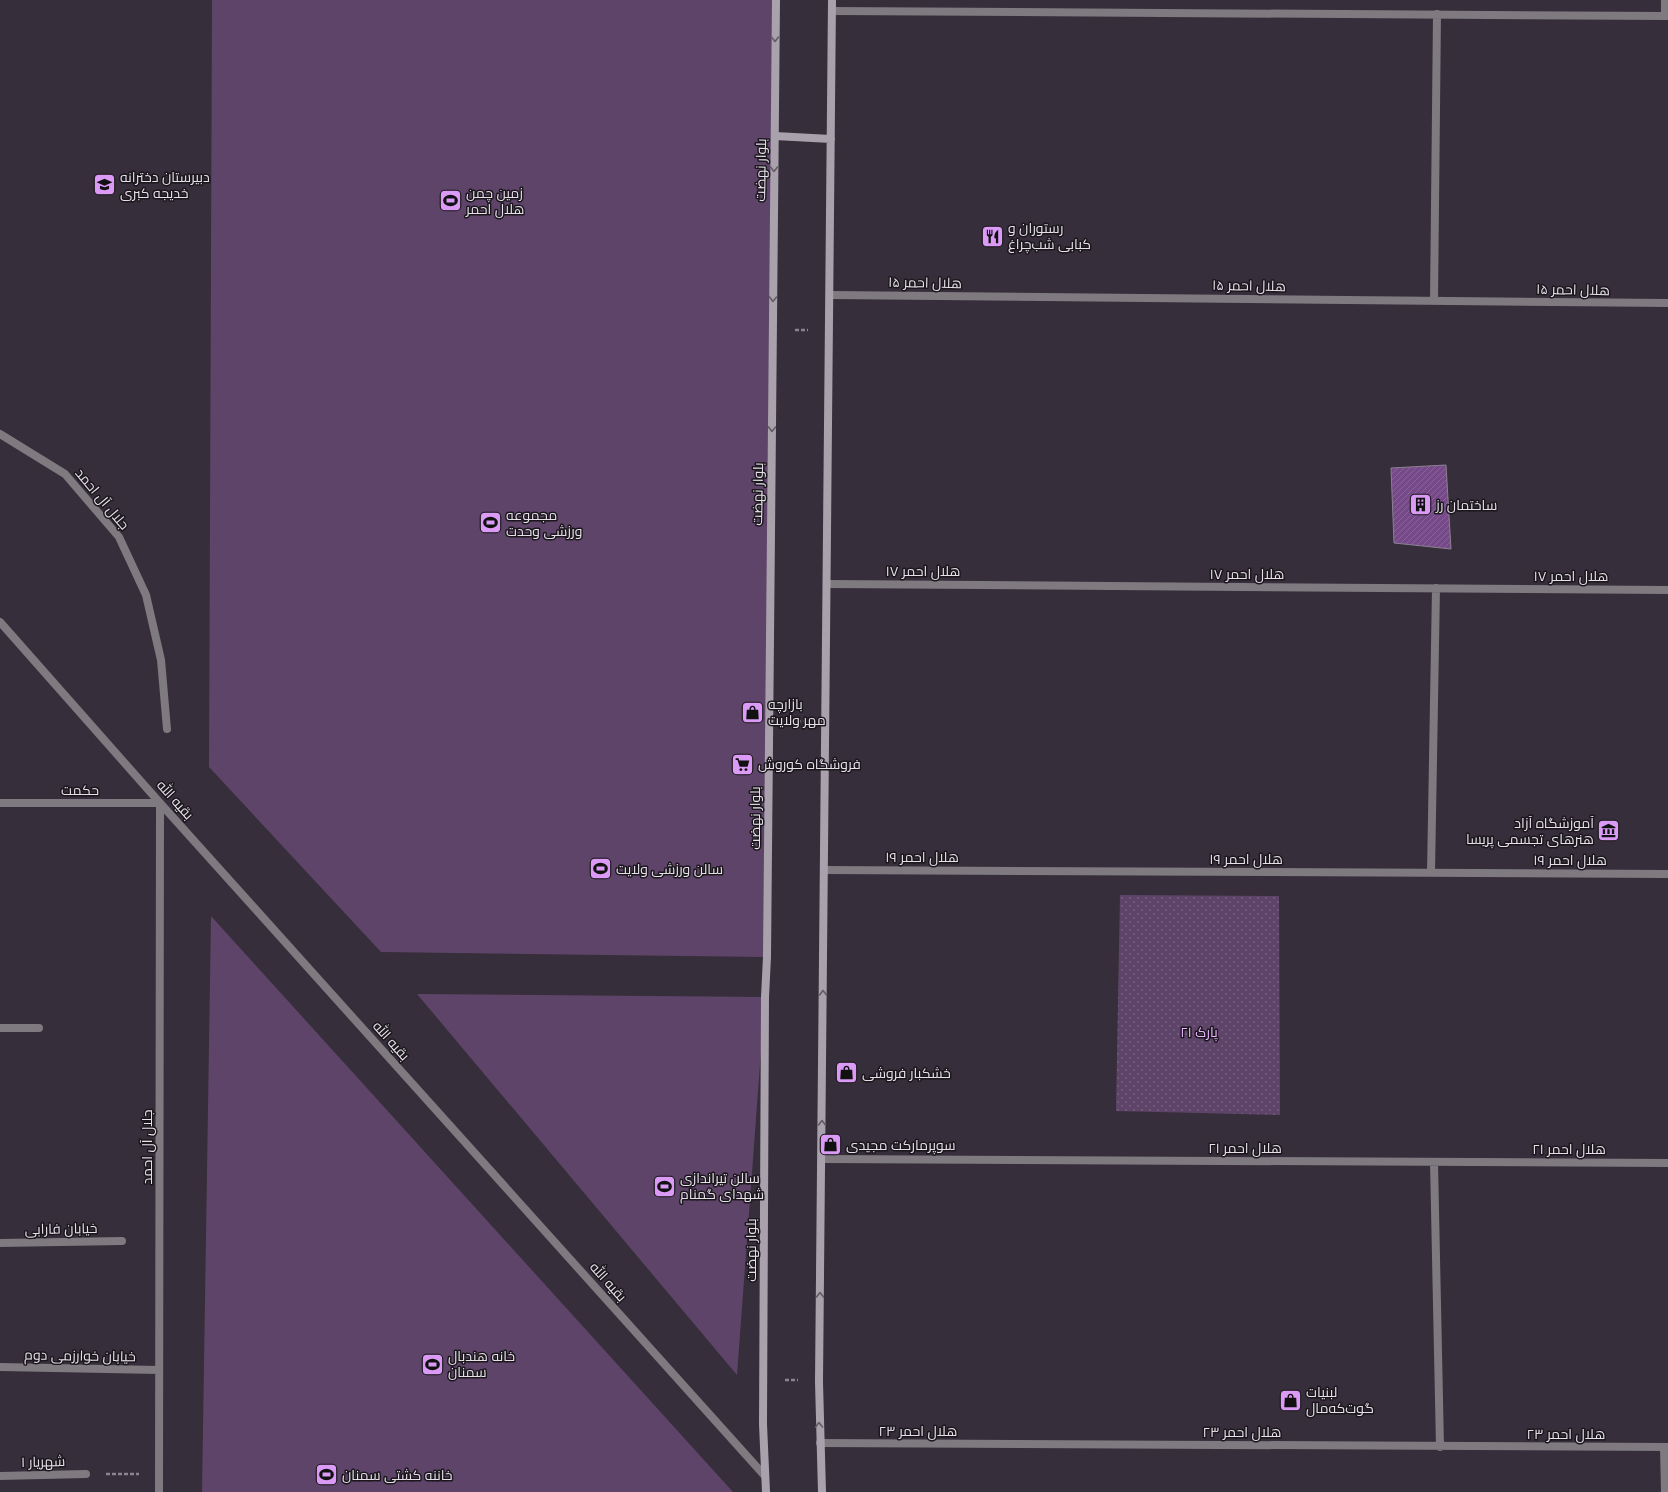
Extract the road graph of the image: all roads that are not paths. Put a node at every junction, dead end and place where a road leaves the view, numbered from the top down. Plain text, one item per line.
1 (776, 0) edge
2 (832, 0) edge
3 (1665, 0) edge
4 (832, 11) junction
5 (1437, 14) junction
6 (1666, 16) edge
7 (775, 136) junction
8 (831, 139) junction
9 (830, 295) junction
10 (1434, 301) junction
11 (1668, 304) edge
12 (0, 434) edge
13 (827, 584) junction
14 (1436, 588) junction
15 (1668, 590) edge
16 (0, 622) edge
17 (167, 728) dead end
18 (0, 803) edge
19 (160, 803) junction
20 (824, 870) junction
21 (1431, 872) junction
22 (1668, 874) edge
23 (0, 1028) edge
24 (39, 1028) dead end
25 (822, 1159) junction
26 (1434, 1162) junction
27 (1668, 1163) edge
28 (122, 1241) dead end
29 (0, 1243) edge
30 (0, 1367) edge
31 (159, 1370) junction
32 (820, 1443) junction
33 (1440, 1447) junction
34 (1666, 1447) edge
35 (86, 1474) road end
36 (0, 1476) edge
37 (765, 1476) junction
38 (159, 1492) edge
39 (766, 1492) edge
40 (822, 1492) edge
41 (1665, 1492) edge

1 -> 7 main road, بلوار نهضت
2 - 4 main road
3 - 6 street
4 - 5 street
4 - 8 main road
5 - 6 street
5 - 10 street
7 - 8 main road
7 -> 37 main road, بلوار نهضت
8 - 9 main road
9 - 10 street, هلال احمر ۱۵
9 - 13 main road
10 - 11 street, هلال احمر ۱۵
12 - 17 street, جلال آل احمد
13 - 14 street, هلال احمر ۱۷
13 - 20 main road
14 - 15 street, هلال احمر ۱۷
14 - 21 street
16 - 19 street, بقیه الله
18 - 19 street, حکمت
19 - 31 street, جلال آل احمد
19 - 37 street, بقیه الله
20 - 21 street, هلال احمر ۱۹
25 -> 20 main road
21 - 22 street, هلال احمر ۱۹
23 - 24 street
25 - 26 street, هلال احمر ۲۱
32 -> 25 main road
26 - 27 street, هلال احمر ۲۱
26 - 33 street
28 - 29 street, خیابان فارابی
30 - 31 street, خیابان خوارزمی دوم
31 - 38 street, جلال آل احمد
32 - 33 street, هلال احمر ۲۳
32 - 40 main road
33 - 34 street, هلال احمر ۲۳
34 - 41 street
35 - 36 street, شهریار ۱
37 - 39 main road, بلوار نهضت

